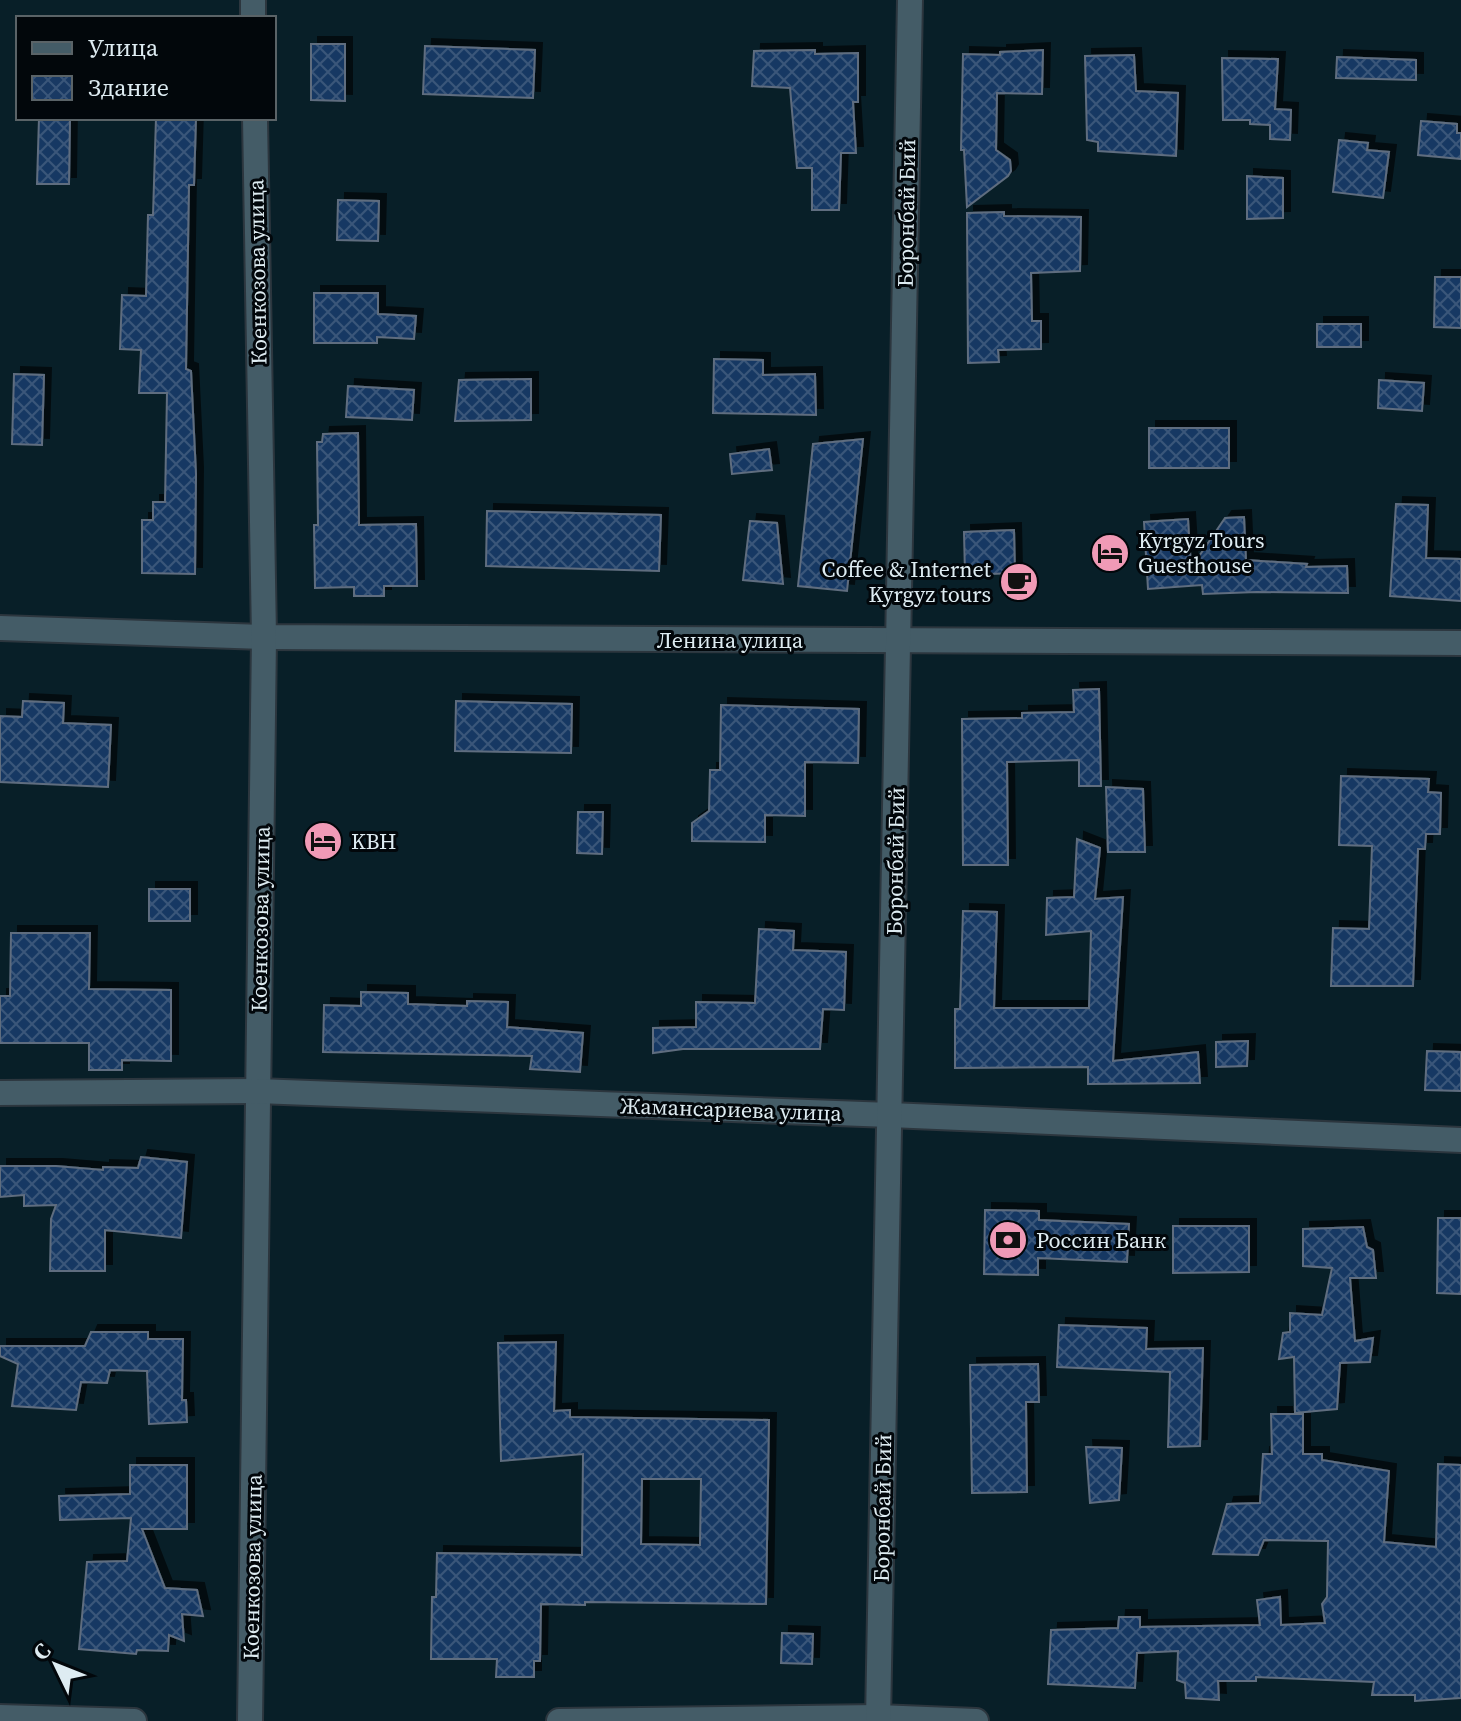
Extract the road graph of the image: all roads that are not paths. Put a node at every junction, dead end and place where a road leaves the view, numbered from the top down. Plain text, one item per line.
1 (910, 0) edge
2 (255, 120) edge
3 (0, 628) edge
4 (264, 637) junction
5 (898, 641) junction
6 (1461, 643) edge
7 (257, 1091) junction
8 (0, 1093) edge
9 (890, 1115) junction
10 (1461, 1140) edge
11 (0, 1717) edge
12 (878, 1719) edge
13 (134, 1721) edge
14 (250, 1721) edge
15 (559, 1721) edge
16 (976, 1721) edge

1 - 5 street, Боронбай Бий
2 - 4 street, Коенкозова улица
3 - 4 street, Ленина улица
4 - 5 street, Ленина улица
4 - 7 street, Коенкозова улица
5 - 6 street, Ленина улица
5 - 9 street, Боронбай Бий
7 - 8 street, Жамансариева улица
7 - 9 street, Жамансариева улица
7 - 14 street, Коенкозова улица
9 - 10 street, Жамансариева улица
9 - 12 street, Боронбай Бий
11 - 13 street
12 - 15 street
12 - 16 street

